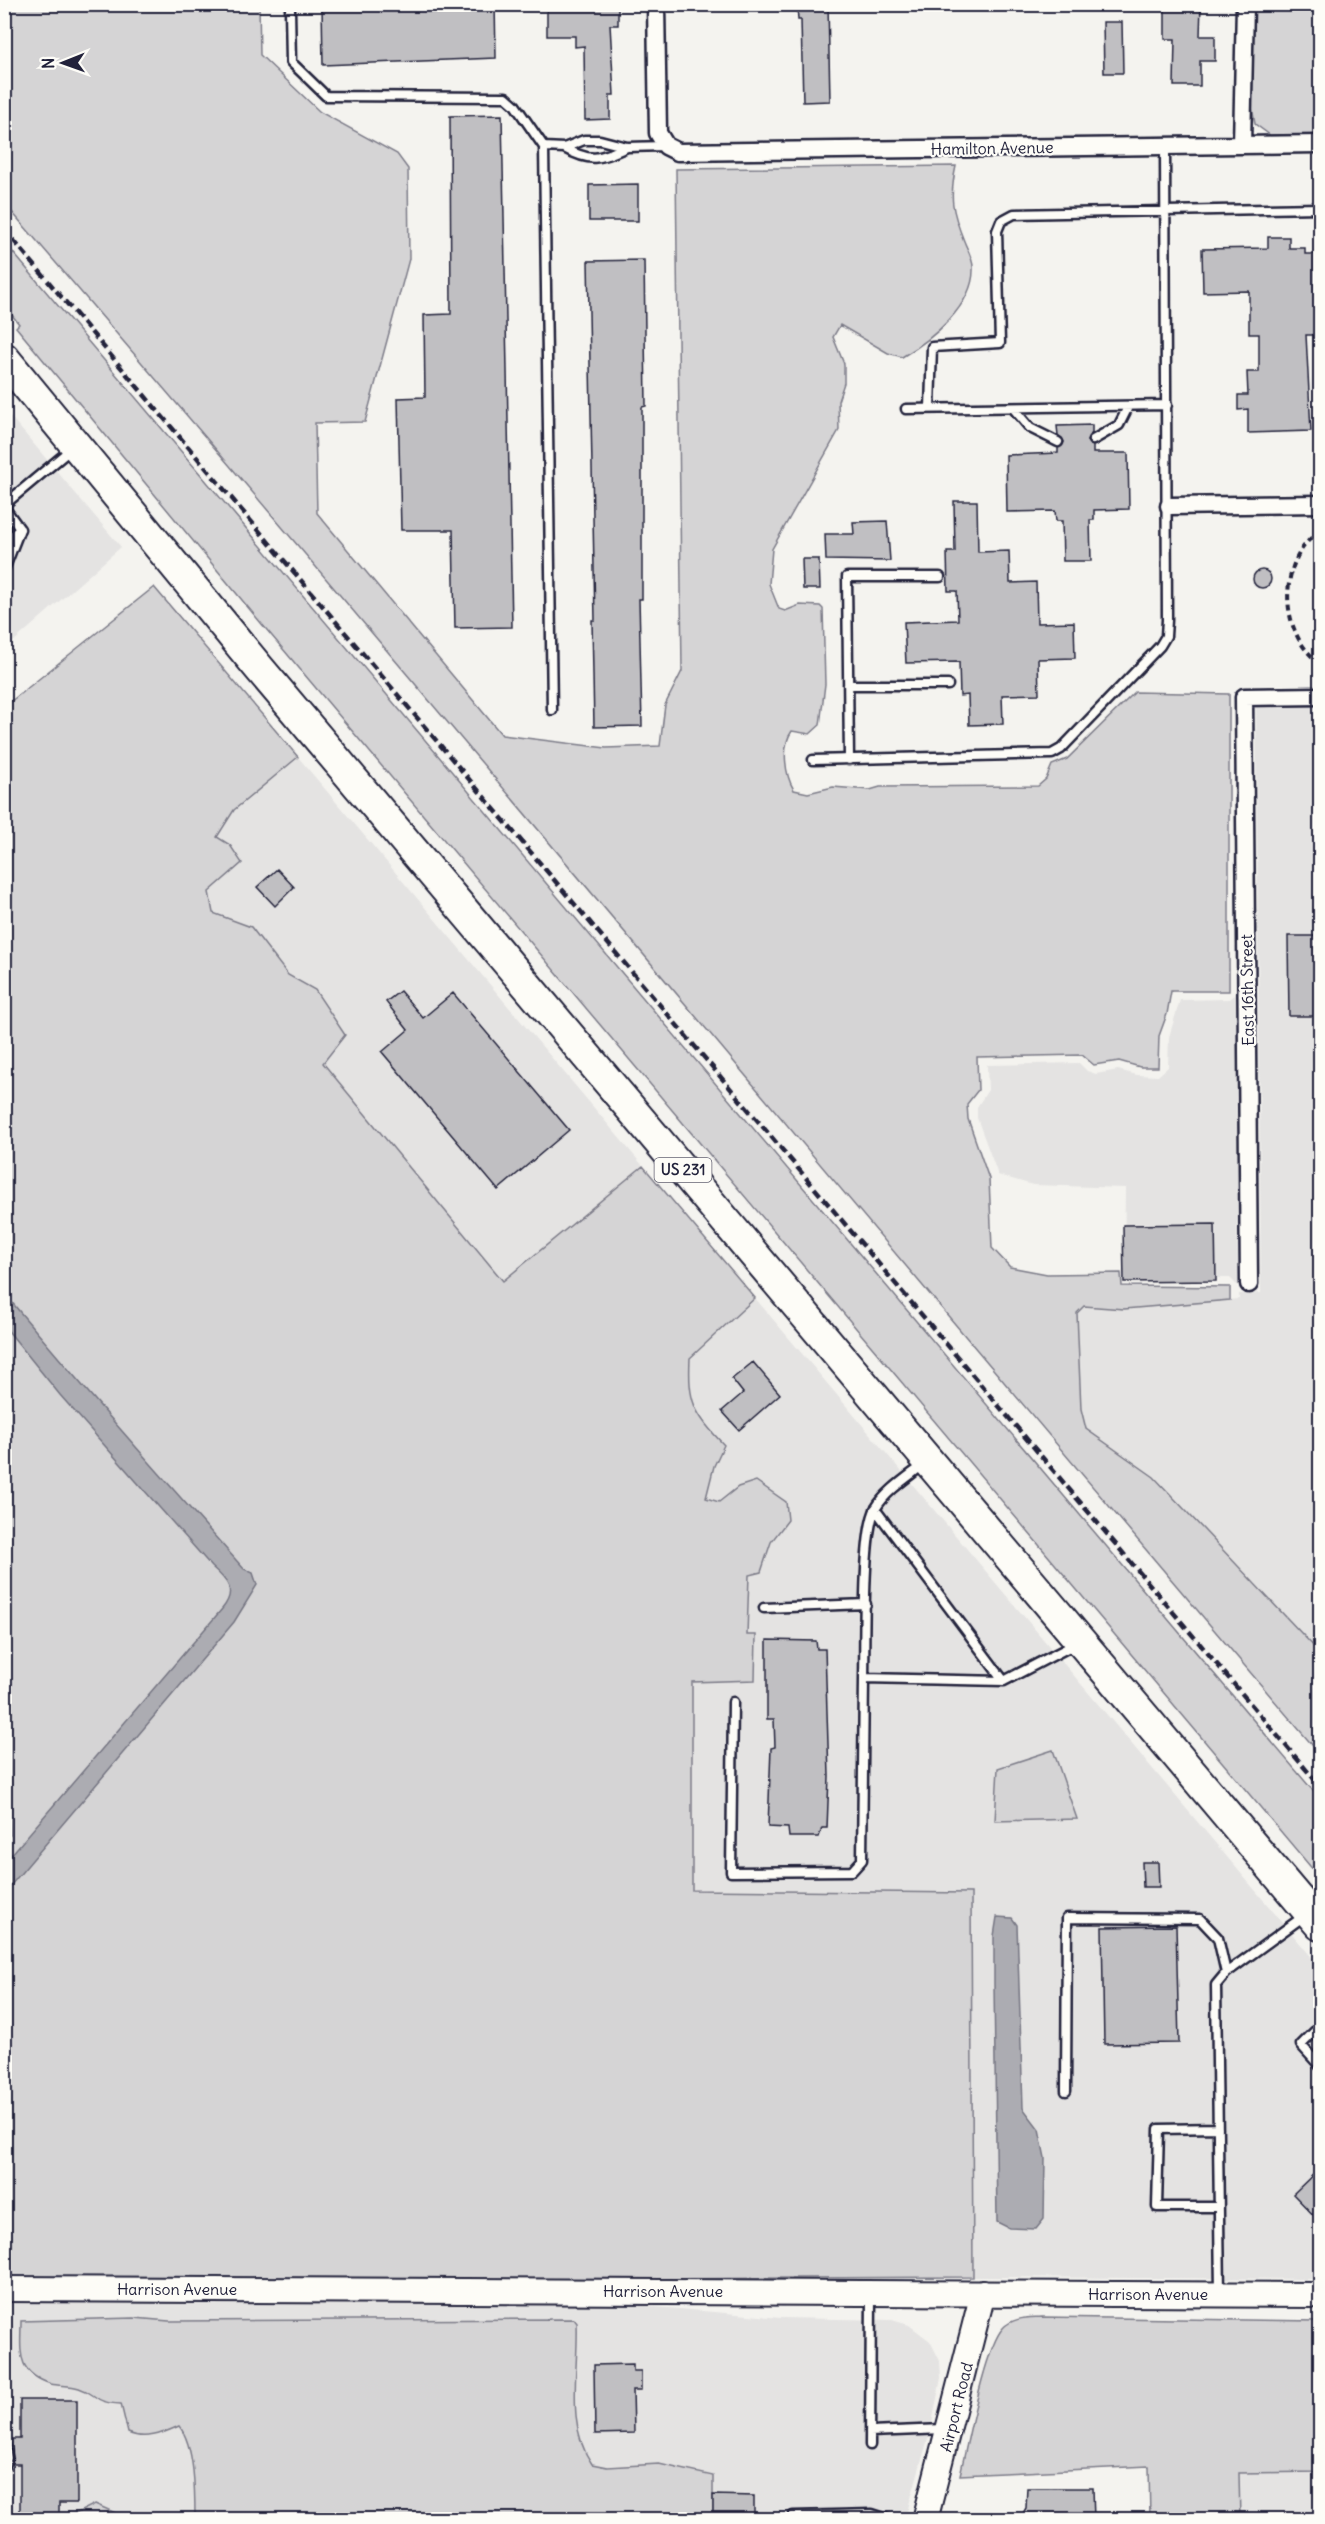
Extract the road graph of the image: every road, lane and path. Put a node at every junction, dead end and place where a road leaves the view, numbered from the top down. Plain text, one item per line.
1 (656, 4) edge
2 (1245, 4) edge
3 (290, 9) dead end
4 (1320, 144) edge
5 (1242, 145) junction
6 (666, 146) junction
7 (1165, 146) junction
8 (544, 147) junction
9 (627, 147) junction
10 (564, 148) junction
11 (1320, 208) edge
12 (1166, 210) junction
13 (4, 358) edge
14 (1167, 405) junction
15 (1128, 407) junction
16 (930, 408) junction
17 (1013, 408) junction
18 (906, 409) dead end
19 (1093, 440) dead end
20 (1058, 442) dead end
21 (76, 445) junction
22 (1320, 504) edge
23 (4, 506) edge
24 (1168, 506) junction
25 (20, 529) junction
26 (1320, 531) edge
27 (4, 542) edge
28 (4, 570) edge
29 (940, 577) dead end
30 (1320, 663) edge
31 (848, 685) junction
32 (948, 685) dead end
33 (1320, 696) edge
34 (552, 710) dead end
35 (813, 760) dead end
36 (849, 760) junction
37 (1250, 1284) dead end
38 (928, 1461) junction
39 (875, 1509) junction
40 (866, 1604) junction
41 (764, 1608) dead end
42 (1080, 1641) junction
43 (864, 1678) junction
44 (1004, 1681) junction
45 (733, 1702) dead end
46 (1315, 1919) edge
47 (1226, 1973) junction
48 (1320, 2026) edge
49 (1320, 2066) edge
50 (1066, 2091) dead end
51 (1218, 2128) junction
52 (1219, 2207) junction
53 (4, 2289) edge
54 (871, 2292) junction
55 (983, 2293) junction
56 (1220, 2294) junction
57 (1320, 2295) edge
58 (950, 2429) junction
59 (870, 2432) junction
60 (4, 2441) edge
61 (870, 2445) dead end
62 (4, 2466) edge
63 (793, 2520) edge
64 (891, 2520) edge
65 (925, 2520) edge

1 - 6 street
2 - 5 street
3 - 8 lane
4 - 5 street, Hamilton Avenue
5 - 7 street, Hamilton Avenue
6 - 7 street, Hamilton Avenue
6 - 9 lane
7 - 12 lane
8 - 10 lane
8 - 34 lane
9 - 10 lane
9 - 10 lane
11 - 12 lane
12 - 14 lane
12 - 16 lane
13 - 21 highway, US 231
14 - 15 lane
14 - 24 lane
15 - 17 lane
15 - 19 lane
16 - 17 lane
16 - 18 lane
17 - 20 lane
21 - 23 lane
21 - 38 highway, US 231
22 - 24 street
23 - 25 lane
24 - 36 lane
25 - 27 lane
25 - 28 lane
26 - 30 path
29 - 31 lane
31 - 32 lane
31 - 36 lane
33 - 37 street, East 16th Street
35 - 36 lane
38 - 39 lane
38 - 42 highway, US 231
39 - 40 lane
39 - 44 lane
40 - 41 lane
40 - 43 lane
42 - 44 lane
42 - 46 highway, US 231
43 - 44 lane
43 - 45 lane
46 - 47 lane
47 - 50 lane
47 - 51 lane
48 - 49 lane
51 - 52 lane
51 - 52 lane
52 - 56 lane
53 - 54 street, Harrison Avenue
54 - 55 street, Harrison Avenue
54 - 59 lane
55 - 56 street, Harrison Avenue
55 - 58 street, Airport Road
56 - 57 street, Harrison Avenue
58 - 59 lane
58 - 65 street, Airport Road
59 - 61 lane
60 - 62 lane
63 - 64 lane

